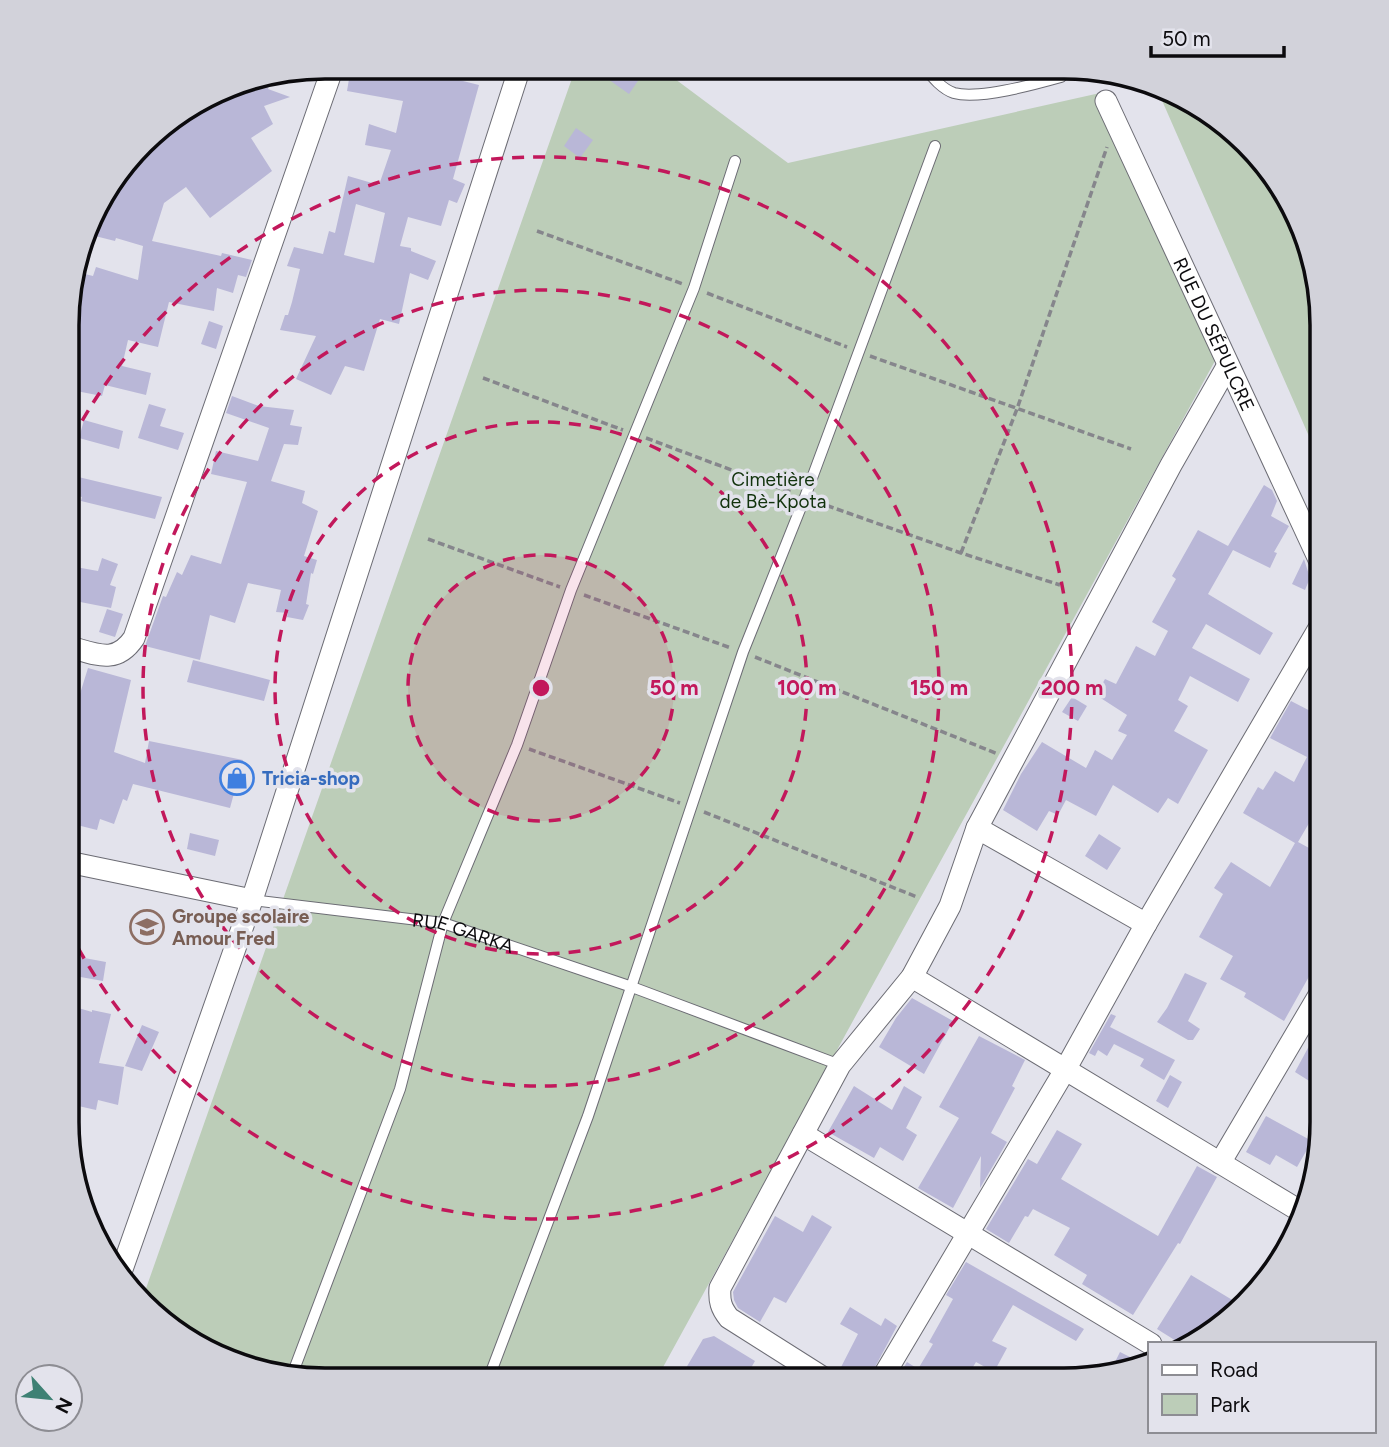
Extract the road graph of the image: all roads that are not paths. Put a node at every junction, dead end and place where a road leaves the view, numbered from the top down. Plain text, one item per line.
1 (328, 79) edge
2 (516, 79) edge
3 (934, 79) edge
4 (1054, 79) edge
5 (1106, 101) dead end
6 (935, 146) dead end
7 (735, 161) dead end
8 (1228, 365) junction
9 (1310, 540) edge
10 (1310, 644) edge
11 (79, 650) edge
12 (977, 828) junction
13 (79, 864) edge
14 (252, 900) junction
15 (443, 923) junction
16 (1146, 924) junction
17 (912, 977) junction
18 (632, 987) junction
19 (1310, 1010) edge
20 (840, 1065) junction
21 (1065, 1070) junction
22 (803, 1134) junction
23 (1220, 1164) junction
24 (1294, 1209) edge
25 (967, 1233) junction
26 (124, 1264) edge
27 (1148, 1342) edge
28 (295, 1366) edge
29 (493, 1368) edge
30 (808, 1368) edge
31 (888, 1368) edge

1 - 11 street
2 - 14 street
3 - 4 lane
5 - 8 street, RUE DU SÉPULCRE
6 - 18 lane
7 - 15 lane
8 - 9 street, RUE DU SÉPULCRE
8 - 12 street
10 - 16 street
12 - 16 street
12 - 17 street
13 - 14 street, RUE GARKA
14 - 15 lane, RUE GARKA
14 - 26 street
15 - 18 lane, RUE GARKA
15 - 28 lane
16 - 21 street
17 - 20 street
17 - 21 street
18 - 20 lane, RUE GARKA
18 - 29 lane
19 - 23 street
20 - 22 street
21 - 23 street
21 - 25 street
22 - 25 street
22 - 30 street
23 - 24 street
25 - 27 street
25 - 31 street

